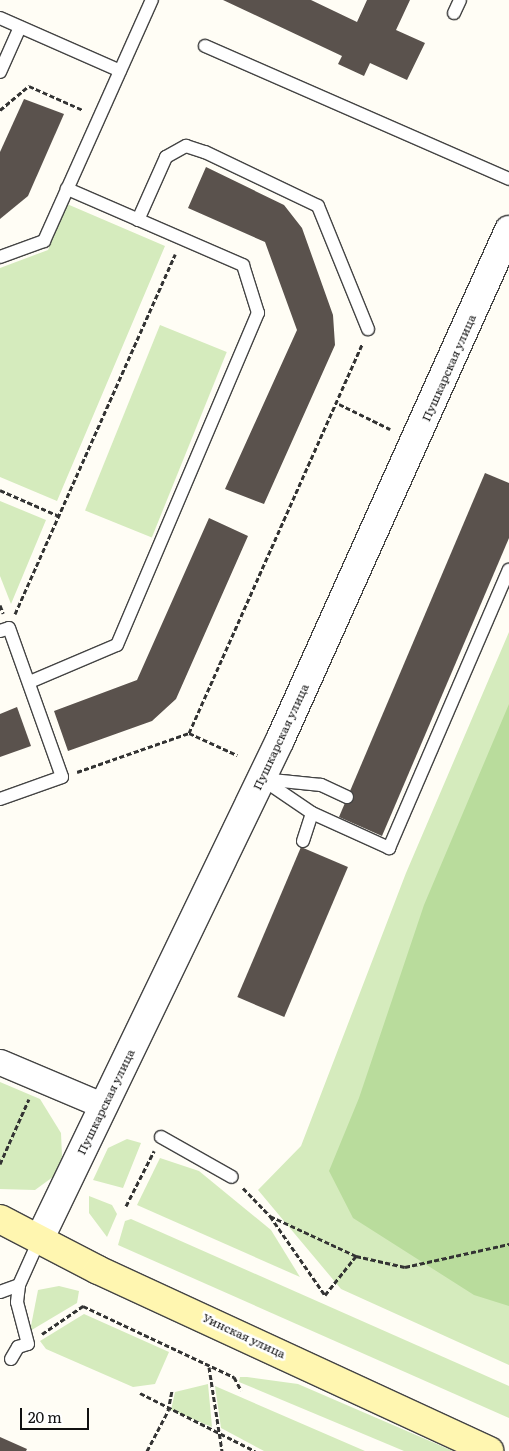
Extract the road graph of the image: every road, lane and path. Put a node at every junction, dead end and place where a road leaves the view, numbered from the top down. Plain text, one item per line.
1 (152, 0) edge
2 (460, 0) edge
3 (454, 13) dead end
4 (0, 18) edge
5 (20, 27) junction
6 (205, 46) dead end
7 (120, 70) junction
8 (0, 72) edge
9 (0, 110) edge
10 (99, 116) junction
11 (509, 179) edge
12 (67, 189) junction
13 (138, 220) junction
14 (509, 230) edge
15 (182, 238) junction
16 (0, 257) edge
17 (368, 329) joint
18 (339, 404) junction
19 (390, 429) dead end
20 (0, 490) edge
21 (59, 516) junction
22 (509, 570) edge
23 (5, 630) edge
24 (32, 681) junction
25 (189, 732) junction
26 (237, 755) dead end
27 (62, 777) junction
28 (262, 779) junction
29 (347, 797) dead end
30 (0, 799) edge
31 (312, 813) junction
32 (303, 841) dead end
33 (0, 1062) edge
34 (38, 1078) junction
35 (104, 1106) junction
36 (160, 1137) joint
37 (0, 1164) edge
38 (232, 1177) joint
39 (126, 1206) dead end
40 (270, 1216) junction
41 (0, 1219) edge
42 (40, 1238) junction
43 (509, 1244) edge
44 (356, 1256) junction
45 (19, 1285) junction
46 (0, 1292) edge
47 (28, 1344) junction
48 (11, 1359) dead end
49 (210, 1367) junction
50 (172, 1390) dead end
51 (241, 1390) dead end
52 (140, 1393) dead end
53 (168, 1411) junction
54 (218, 1431) junction
55 (147, 1451) edge
56 (222, 1451) edge
57 (255, 1451) edge
58 (489, 1451) edge

1 - 7 lane
2 - 3 lane
4 - 5 lane
5 - 7 lane
5 - 8 lane
6 - 11 lane
7 - 10 lane
9 - 10 path
10 - 12 lane
12 - 13 lane
12 - 16 lane
13 - 15 lane
13 - 17 lane
14 - 28 street, Пушкарская улица
15 - 21 path
15 - 24 lane
17 - 18 path
18 - 19 path
18 - 25 path
20 - 21 path
21 - 23 path
22 - 31 lane
23 - 24 lane
24 - 27 lane
25 - 26 path
25 - 27 path
27 - 30 lane
28 - 29 lane
28 - 31 lane
28 - 35 street, Пушкарская улица
31 - 32 lane
33 - 34 street
34 - 35 street
34 - 37 path
35 - 42 street, Пушкарская улица
36 - 38 lane
36 - 39 path
38 - 40 path
40 - 44 path
40 - 44 path
41 - 42 main road, Уинская улица
42 - 45 lane
42 - 58 main road, Уинская улица
43 - 44 path
45 - 46 lane
45 - 47 lane
47 - 48 lane
47 - 49 path
49 - 51 path
49 - 54 path
50 - 53 path
52 - 53 path
53 - 54 path
53 - 55 path
54 - 56 path
54 - 57 path

